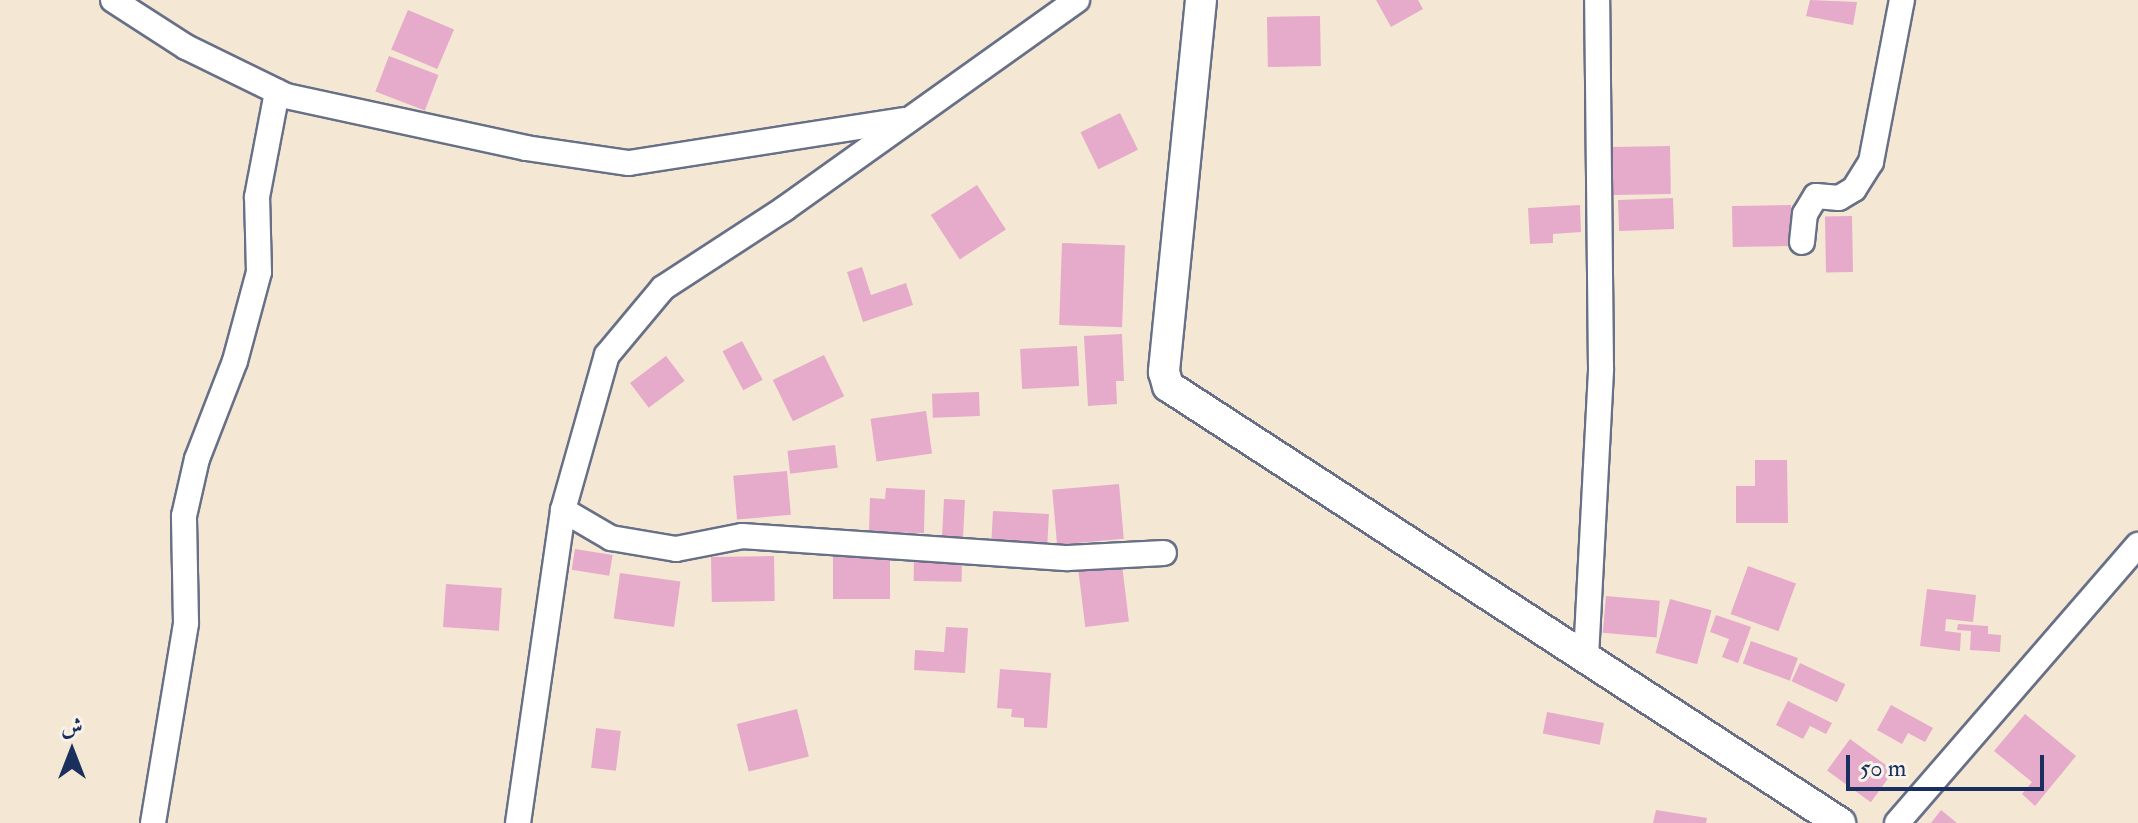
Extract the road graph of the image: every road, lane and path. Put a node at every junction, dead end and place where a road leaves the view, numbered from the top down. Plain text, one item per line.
1 (113, 0) edge
2 (1077, 0) edge
3 (1201, 0) edge
4 (1597, 0) edge
5 (1902, 0) edge
6 (277, 92) junction
7 (910, 119) junction
8 (1802, 242) dead end
9 (563, 510) junction
10 (2138, 545) edge
11 (1164, 553) dead end
12 (1586, 657) junction
13 (153, 823) edge
14 (518, 823) edge
15 (1840, 823) edge
16 (1897, 823) edge

1 - 6 street
2 - 7 street
3 - 12 street
4 - 12 street
5 - 8 street
6 - 7 street
6 - 13 street
7 - 9 street
9 - 11 street
9 - 14 street
10 - 16 street
12 - 15 street

